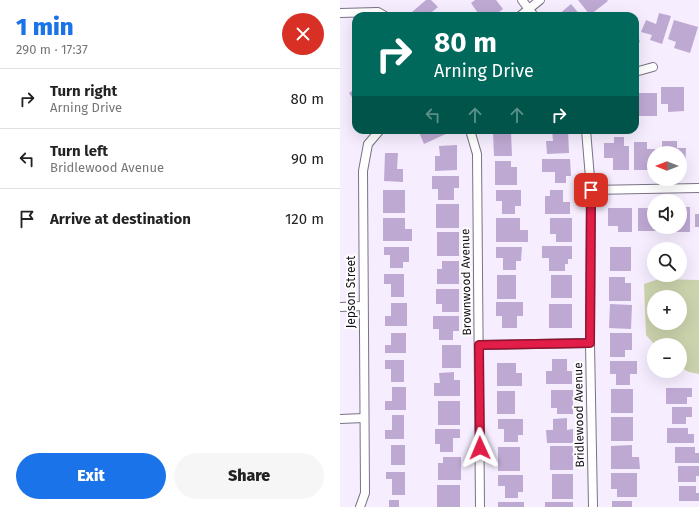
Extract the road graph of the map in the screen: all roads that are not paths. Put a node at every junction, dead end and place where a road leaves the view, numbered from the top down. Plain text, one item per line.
1 (522, 0) edge
2 (540, 0) edge
3 (529, 9) junction
4 (525, 12) edge
5 (531, 12) edge
6 (352, 13) edge
7 (340, 14) edge
8 (653, 67) dead end
9 (639, 71) edge
10 (377, 134) edge
11 (471, 134) edge
12 (586, 134) edge
13 (699, 188) edge
14 (591, 190) junction
15 (362, 306) junction
16 (340, 307) edge
17 (590, 343) junction
18 (479, 345) junction
19 (364, 418) junction
20 (340, 419) edge
21 (360, 507) edge
22 (480, 507) edge
23 (592, 507) edge

1 - 3 street
2 - 3 street
3 - 4 street
3 - 5 street
6 - 7 street
8 - 9 street
10 - 15 street, Jepson Street
11 - 18 street, Brownwood Avenue
12 - 14 street, Bridlewood Avenue
13 - 14 street
14 - 17 street, Bridlewood Avenue
15 - 16 street
15 - 19 street, Jepson Street
17 - 18 street
17 - 23 street, Bridlewood Avenue
18 - 22 street, Brownwood Avenue
19 - 20 street
19 - 21 street, Jepson Street

